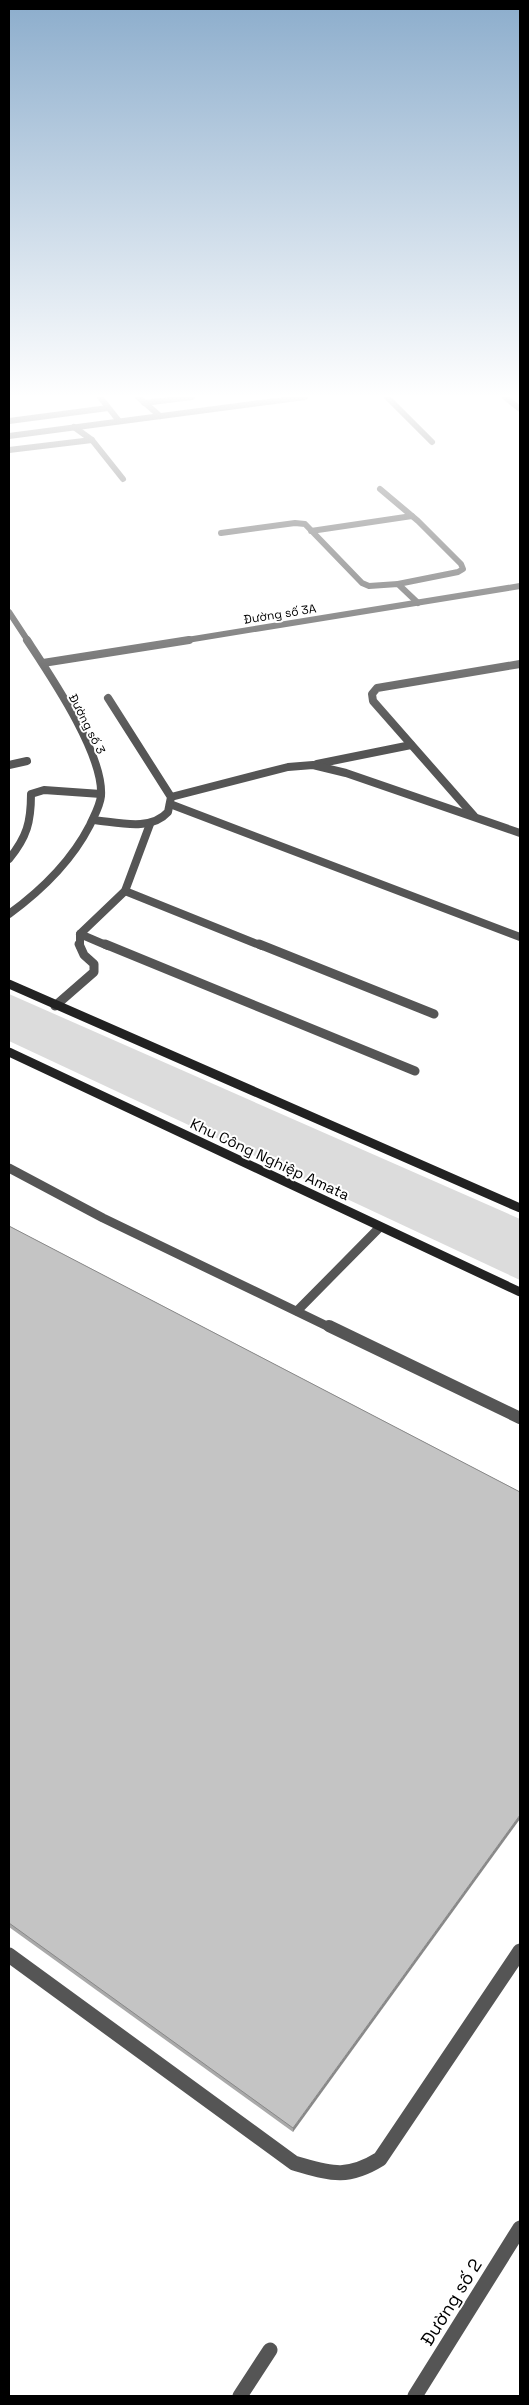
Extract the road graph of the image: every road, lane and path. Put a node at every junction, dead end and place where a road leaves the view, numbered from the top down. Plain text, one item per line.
1 (404, 509) edge
2 (412, 516) junction
3 (311, 531) junction
4 (222, 533) dead end
5 (398, 584) junction
6 (520, 586) edge
7 (418, 603) junction
8 (9, 612) edge
9 (43, 664) junction
10 (520, 664) edge
11 (108, 698) dead end
12 (411, 745) junction
13 (28, 761) dead end
14 (9, 765) edge
15 (313, 765) junction
16 (101, 794) junction
17 (170, 800) junction
18 (475, 817) junction
19 (93, 820) junction
20 (150, 824) junction
21 (520, 833) edge
22 (9, 859) edge
23 (125, 891) junction
24 (9, 914) edge
25 (80, 934) junction
26 (520, 937) edge
27 (9, 984) edge
28 (56, 1006) junction
29 (434, 1014) dead end
30 (9, 1052) edge
31 (415, 1071) dead end
32 (9, 1168) edge
33 (520, 1208) edge
34 (379, 1228) junction
35 (520, 1292) edge
36 (297, 1311) junction
37 (520, 1418) edge
38 (520, 1951) edge
39 (9, 1955) edge
40 (520, 2228) edge
41 (270, 2350) dead end
42 (240, 2396) edge
43 (416, 2396) edge

1 - 2 street
2 - 3 street
2 - 5 street
3 - 4 street
3 - 5 street
5 - 7 street
6 - 7 street, Đường số 3A
7 - 9 street, Đường số 3A
8 - 9 street, Đường số 3
9 - 16 street, Đường số 3
10 - 12 street
11 - 17 street
12 - 15 street
12 - 18 street
13 - 14 street
15 - 17 street
15 - 18 street
16 - 19 street, Đường số 3
16 - 22 street
17 - 20 street
17 - 26 street
18 - 21 street
19 - 20 street
19 - 24 street, Đường số 3
20 - 23 street
23 - 25 street
23 - 29 street
25 - 28 street
25 - 31 street
27 - 28 street
28 - 33 street
30 - 34 street, Khu Công Nghiệp Amata
32 - 36 street
34 - 35 street, Khu Công Nghiệp Amata
34 - 36 street
36 - 37 street
38 - 39 street
40 - 43 street, Đường số 2
41 - 42 street

